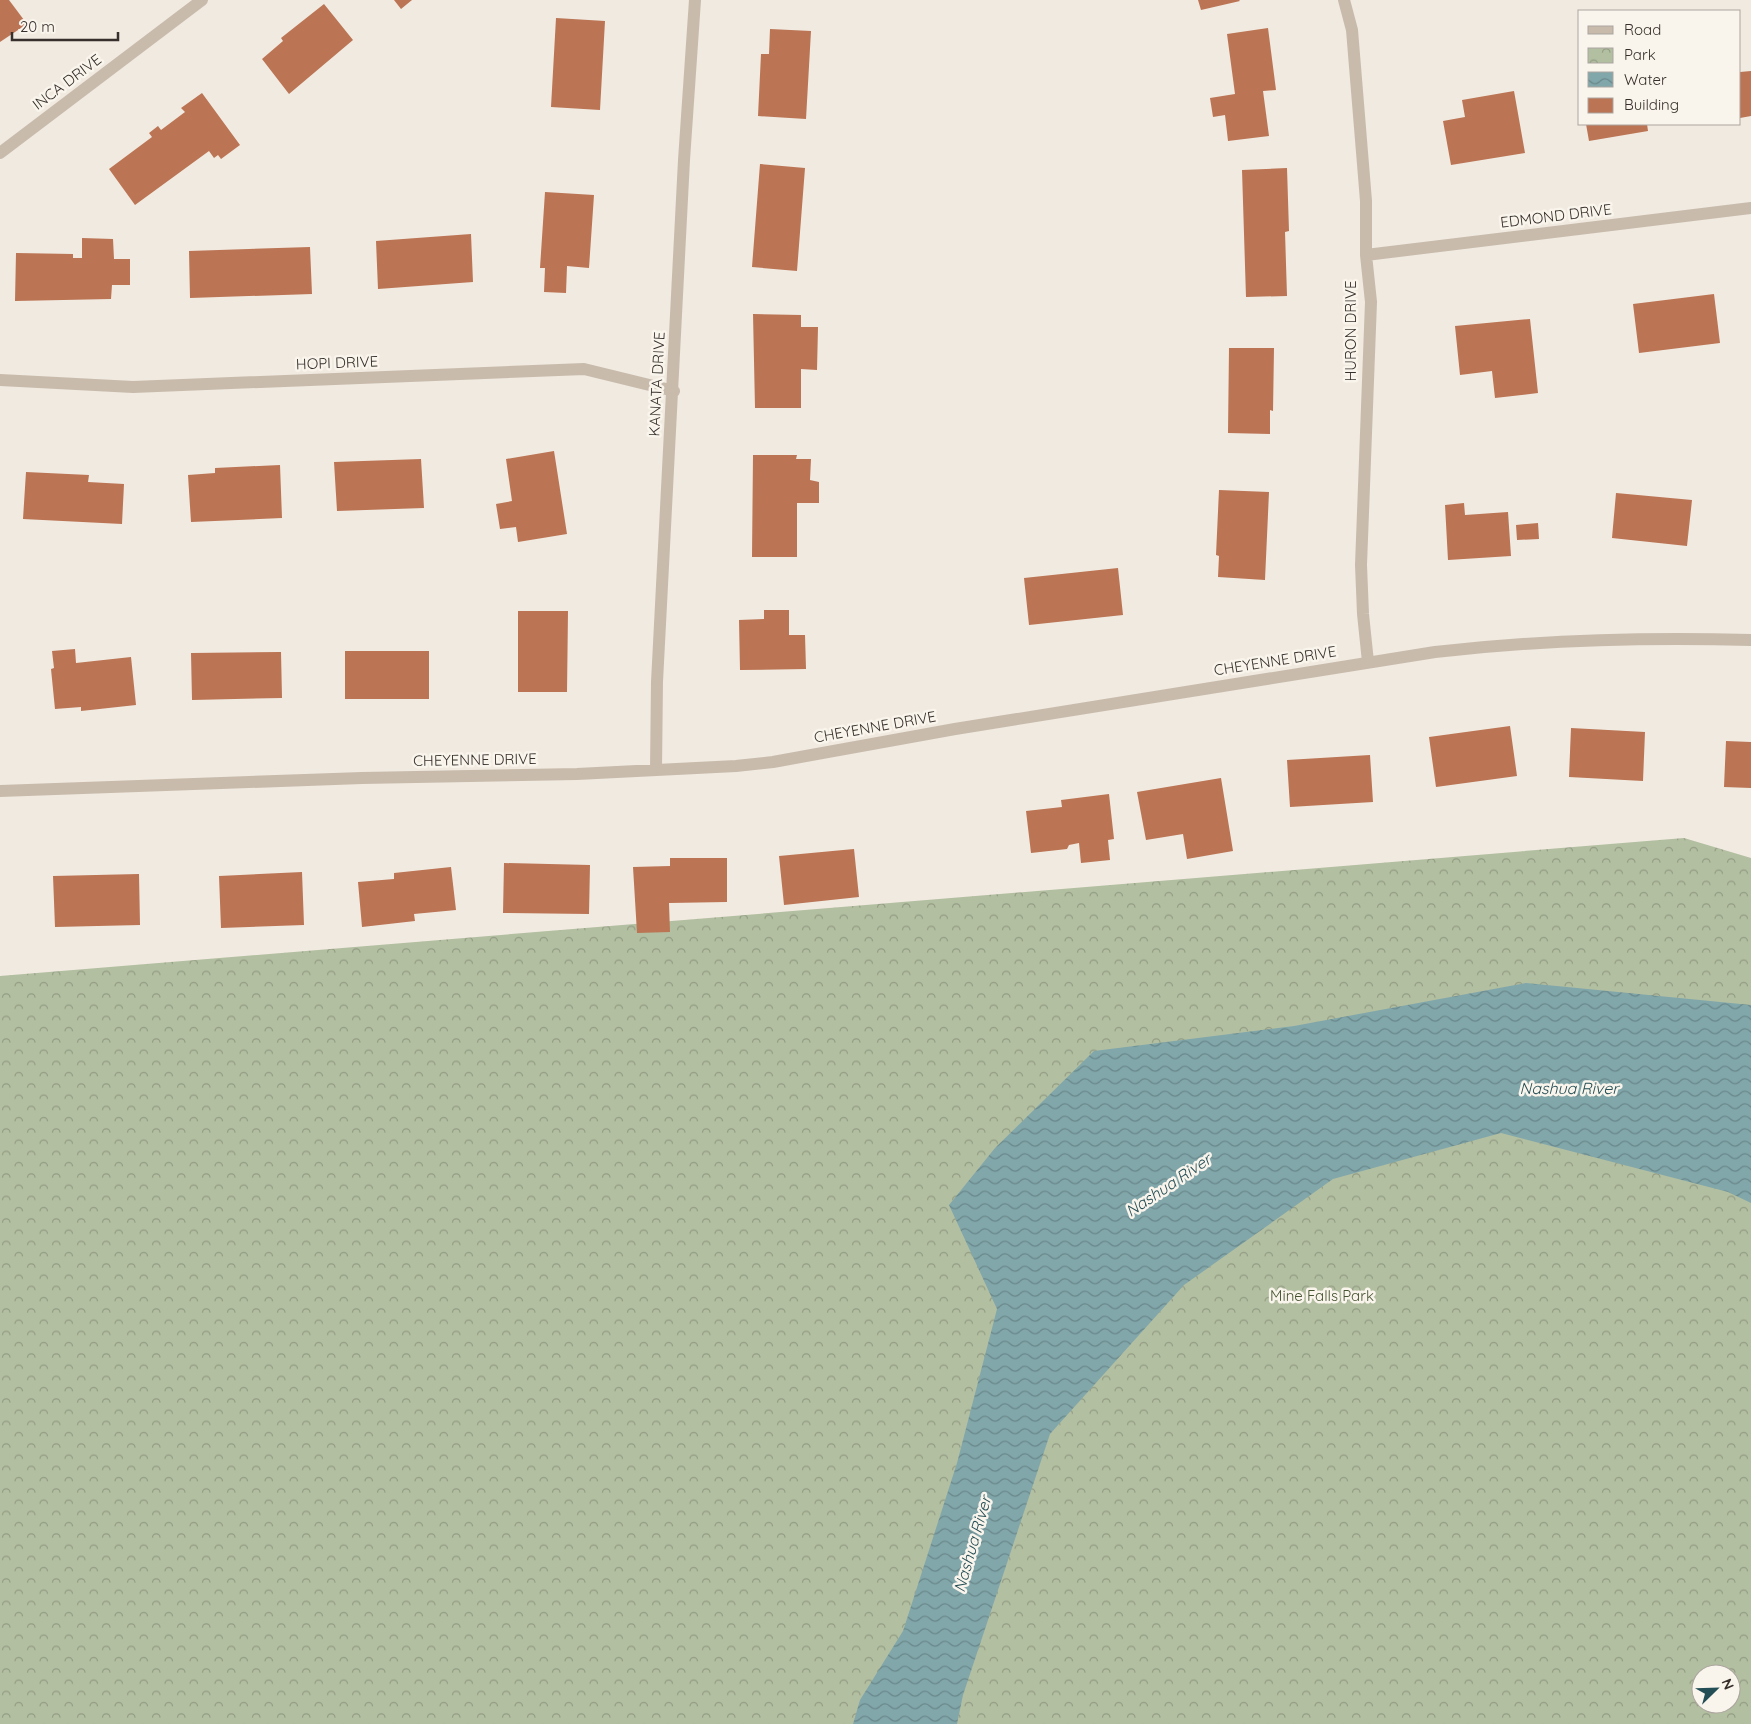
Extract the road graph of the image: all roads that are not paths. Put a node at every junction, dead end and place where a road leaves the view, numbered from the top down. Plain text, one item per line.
1 (202, 0) edge
2 (695, 0) edge
3 (1344, 0) edge
4 (0, 153) edge
5 (1751, 208) edge
6 (1366, 256) junction
7 (0, 380) edge
8 (674, 391) junction
9 (1751, 640) edge
10 (1368, 662) junction
11 (656, 770) junction
12 (0, 791) edge

1 - 4 street, INCA DRIVE
2 - 8 street, KANATA DRIVE
3 - 6 street, HURON DRIVE
5 - 6 street, EDMOND DRIVE
6 - 10 street, HURON DRIVE
7 - 8 street, HOPI DRIVE
8 - 11 street, KANATA DRIVE
9 - 10 street, CHEYENNE DRIVE
10 - 11 street, CHEYENNE DRIVE
11 - 12 street, CHEYENNE DRIVE

